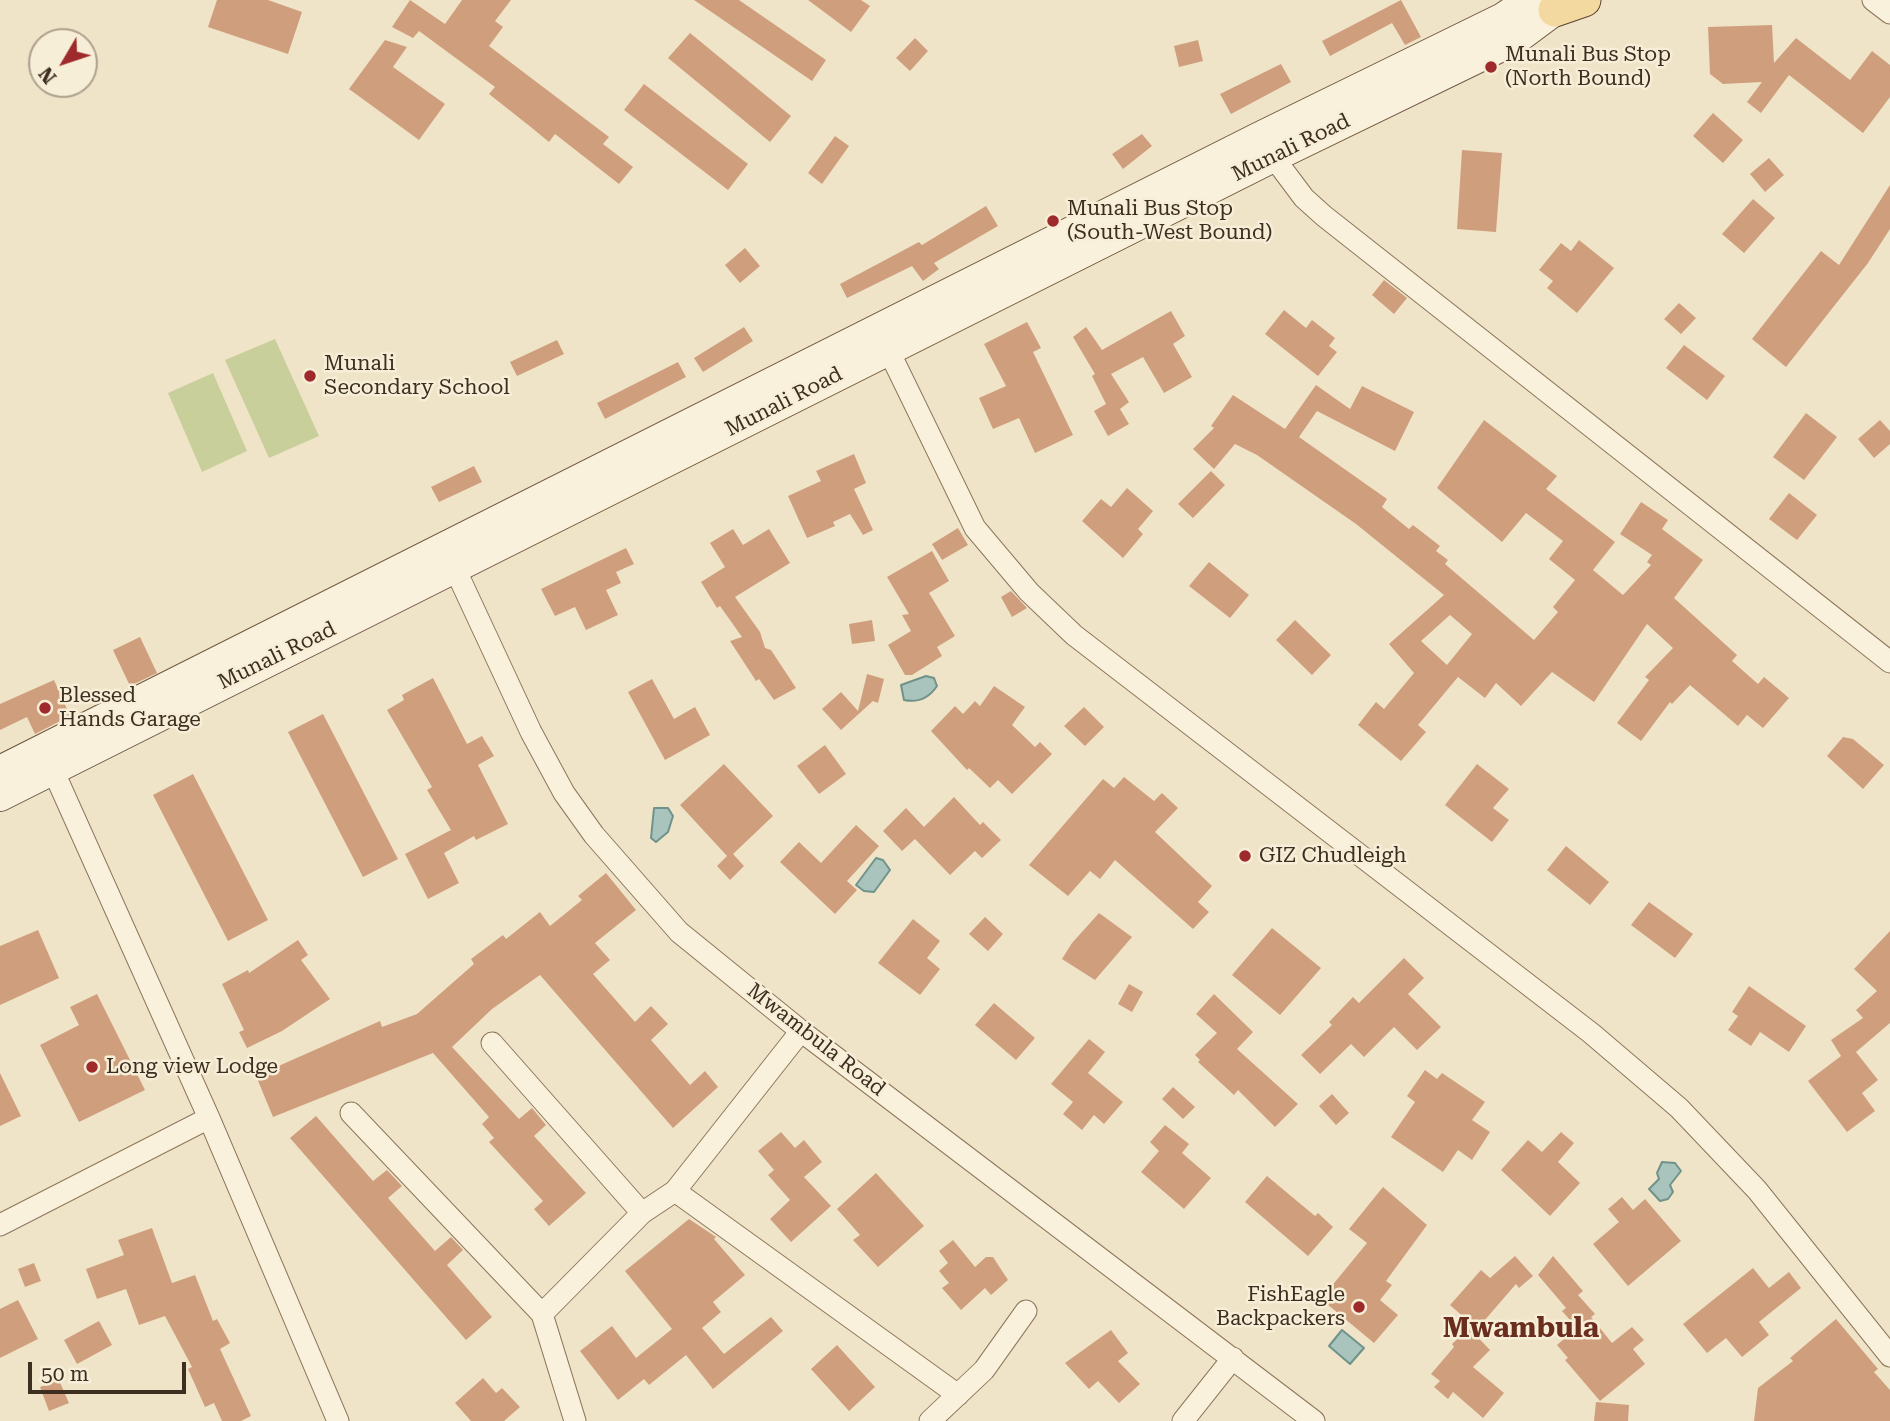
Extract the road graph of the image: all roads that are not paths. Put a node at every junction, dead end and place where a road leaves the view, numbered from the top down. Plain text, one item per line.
1 (1873, 0) edge
2 (1555, 6) edge
3 (1890, 13) edge
4 (1265, 148) junction
5 (884, 340) junction
6 (450, 558) junction
7 (1890, 662) edge
8 (47, 758) junction
9 (0, 771) edge
10 (0, 796) edge
11 (802, 1031) junction
12 (492, 1043) dead end
13 (351, 1113) dead end
14 (209, 1118) junction
15 (676, 1191) junction
16 (642, 1213) junction
17 (0, 1225) edge
18 (1026, 1311) dead end
19 (542, 1314) junction
20 (1890, 1356) edge
21 (1233, 1359) junction
22 (958, 1395) junction
23 (338, 1421) edge
24 (575, 1421) edge
25 (930, 1421) edge
26 (1183, 1421) edge
27 (1314, 1421) edge

1 - 3 street
2 - 4 main road, Munali Road
4 - 5 main road, Munali Road
4 - 7 street
5 - 6 main road, Munali Road
5 - 20 street
6 - 8 main road, Munali Road
6 - 11 street, Mwambula Road
8 - 9 main road, Munali Road
8 - 10 main road, Munali Road
8 - 14 street
11 - 15 street
11 - 21 street, Mwambula Road
12 - 16 street
13 - 19 street
14 - 17 street
14 - 23 street
15 - 16 street
15 - 22 street
16 - 19 street
18 - 22 street
19 - 24 street
21 - 26 street
21 - 27 street, Mwambula Road
22 - 25 street

